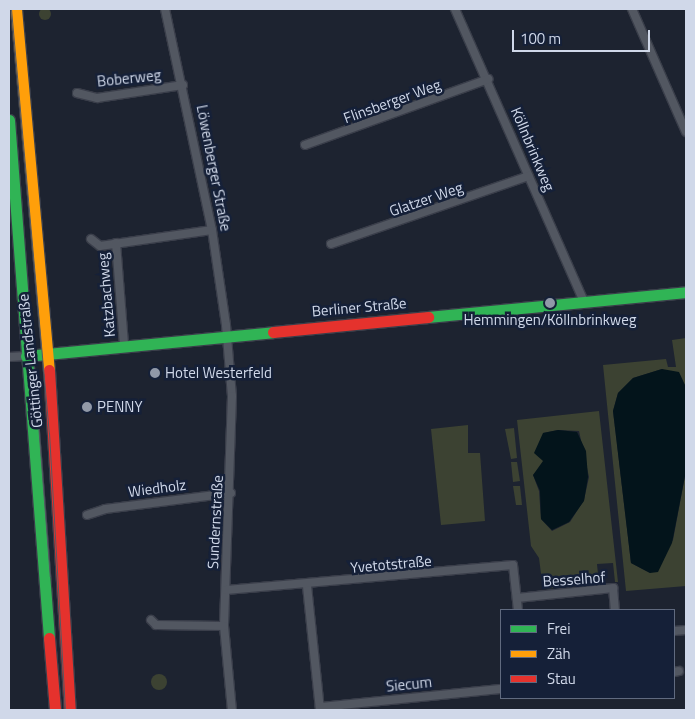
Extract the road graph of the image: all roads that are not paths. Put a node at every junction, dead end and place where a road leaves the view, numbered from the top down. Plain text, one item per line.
1 (16, 9) edge
2 (165, 9) edge
3 (455, 9) edge
4 (632, 9) edge
5 (488, 79) junction
6 (183, 85) junction
7 (77, 92) dead end
8 (9, 120) edge
9 (686, 132) edge
10 (304, 145) dead end
11 (529, 176) junction
12 (212, 230) junction
13 (91, 239) dead end
14 (116, 243) junction
15 (331, 244) dead end
16 (686, 292) edge
17 (584, 301) junction
18 (226, 335) junction
19 (124, 345) junction
20 (36, 355) junction
21 (9, 357) edge
22 (231, 493) junction
23 (88, 515) dead end
24 (307, 586) junction
25 (226, 590) junction
26 (517, 598) junction
27 (518, 609) edge
28 (615, 609) edge
29 (151, 620) dead end
30 (224, 626) junction
31 (500, 689) edge
32 (320, 709) edge
33 (55, 710) edge
34 (70, 710) edge
35 (232, 710) edge

1 - 20 street, Göttinger Landstraße
2 - 6 street, Löwenberger Straße
3 - 5 street, Köllnbrinkweg
4 - 9 street
5 - 10 street, Flinsberger Weg
5 - 11 street, Köllnbrinkweg
6 - 7 street, Boberweg
6 - 12 street, Löwenberger Straße
8 - 20 street, Göttinger Landstraße
11 - 15 street, Glatzer Weg
11 - 17 street, Köllnbrinkweg
12 - 14 street, Katzbachweg
12 - 18 street, Löwenberger Straße
13 - 14 street, Katzbachweg
14 - 19 street, Katzbachweg
16 - 17 street, Berliner Straße
17 - 18 street, Berliner Straße
18 - 19 street, Berliner Straße
18 - 22 street, Sundernstraße
19 - 20 street, Berliner Straße
20 - 21 street
20 - 33 street, Göttinger Landstraße
20 - 34 street, Göttinger Landstraße
22 - 23 street, Wiedholz
22 - 25 street, Sundernstraße
24 - 25 street, Yvetotstraße
24 - 26 street, Yvetotstraße
24 - 32 street, Siecum
25 - 30 street, Sundernstraße
26 - 27 street, Yvetotstraße
26 - 28 street, Besselhof
29 - 30 street
30 - 35 street, Sundernstraße
31 - 32 street, Siecum

